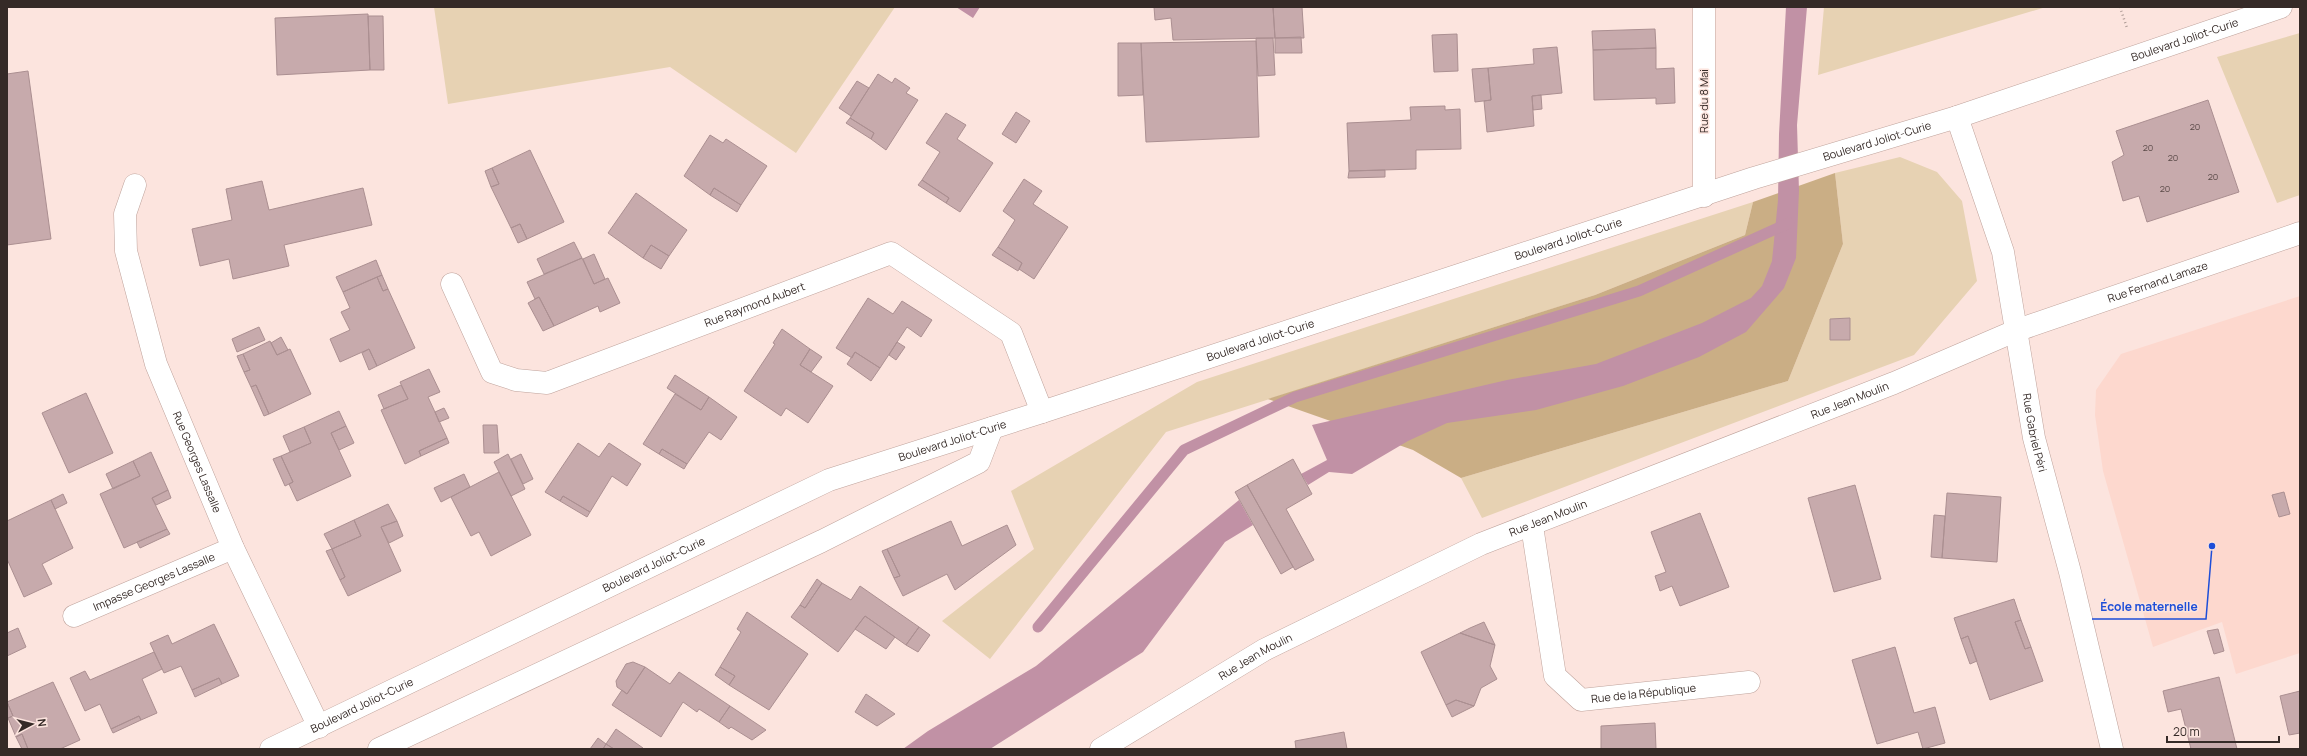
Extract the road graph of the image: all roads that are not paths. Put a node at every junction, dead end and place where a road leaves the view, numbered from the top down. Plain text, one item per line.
1 (1704, 7) edge
2 (2281, 7) edge
3 (1957, 117) junction
4 (136, 185) dead end
5 (1704, 196) junction
6 (2300, 233) edge
7 (452, 284) dead end
8 (2015, 331) junction
9 (1042, 412) junction
10 (992, 428) junction
11 (1532, 526) junction
12 (233, 548) junction
13 (74, 616) dead end
14 (1749, 682) dead end
15 (319, 727) junction
16 (271, 749) edge
17 (379, 749) edge
18 (1101, 749) edge
19 (2112, 749) edge

1 - 5 street, Rue du 8 Mai
2 - 3 street, Boulevard Joliot-Curie
3 - 5 street, Boulevard Joliot-Curie
3 - 8 street, Rue Gabriel Péri
4 - 12 street, Rue Georges Lassalle
5 - 9 street, Boulevard Joliot-Curie
6 - 8 street, Rue Fernand Lamaze
7 - 9 street, Rue Raymond Aubert
8 - 11 street, Rue Jean Moulin
8 - 19 street, Rue Gabriel Péri
9 - 10 street, Boulevard Joliot-Curie
10 - 15 street, Boulevard Joliot-Curie
10 - 17 street
11 - 14 street, Rue de la République
11 - 18 street, Rue Jean Moulin
12 - 13 street, Impasse Georges Lassalle
12 - 15 street, Rue Georges Lassalle
15 - 16 street, Boulevard Joliot-Curie

